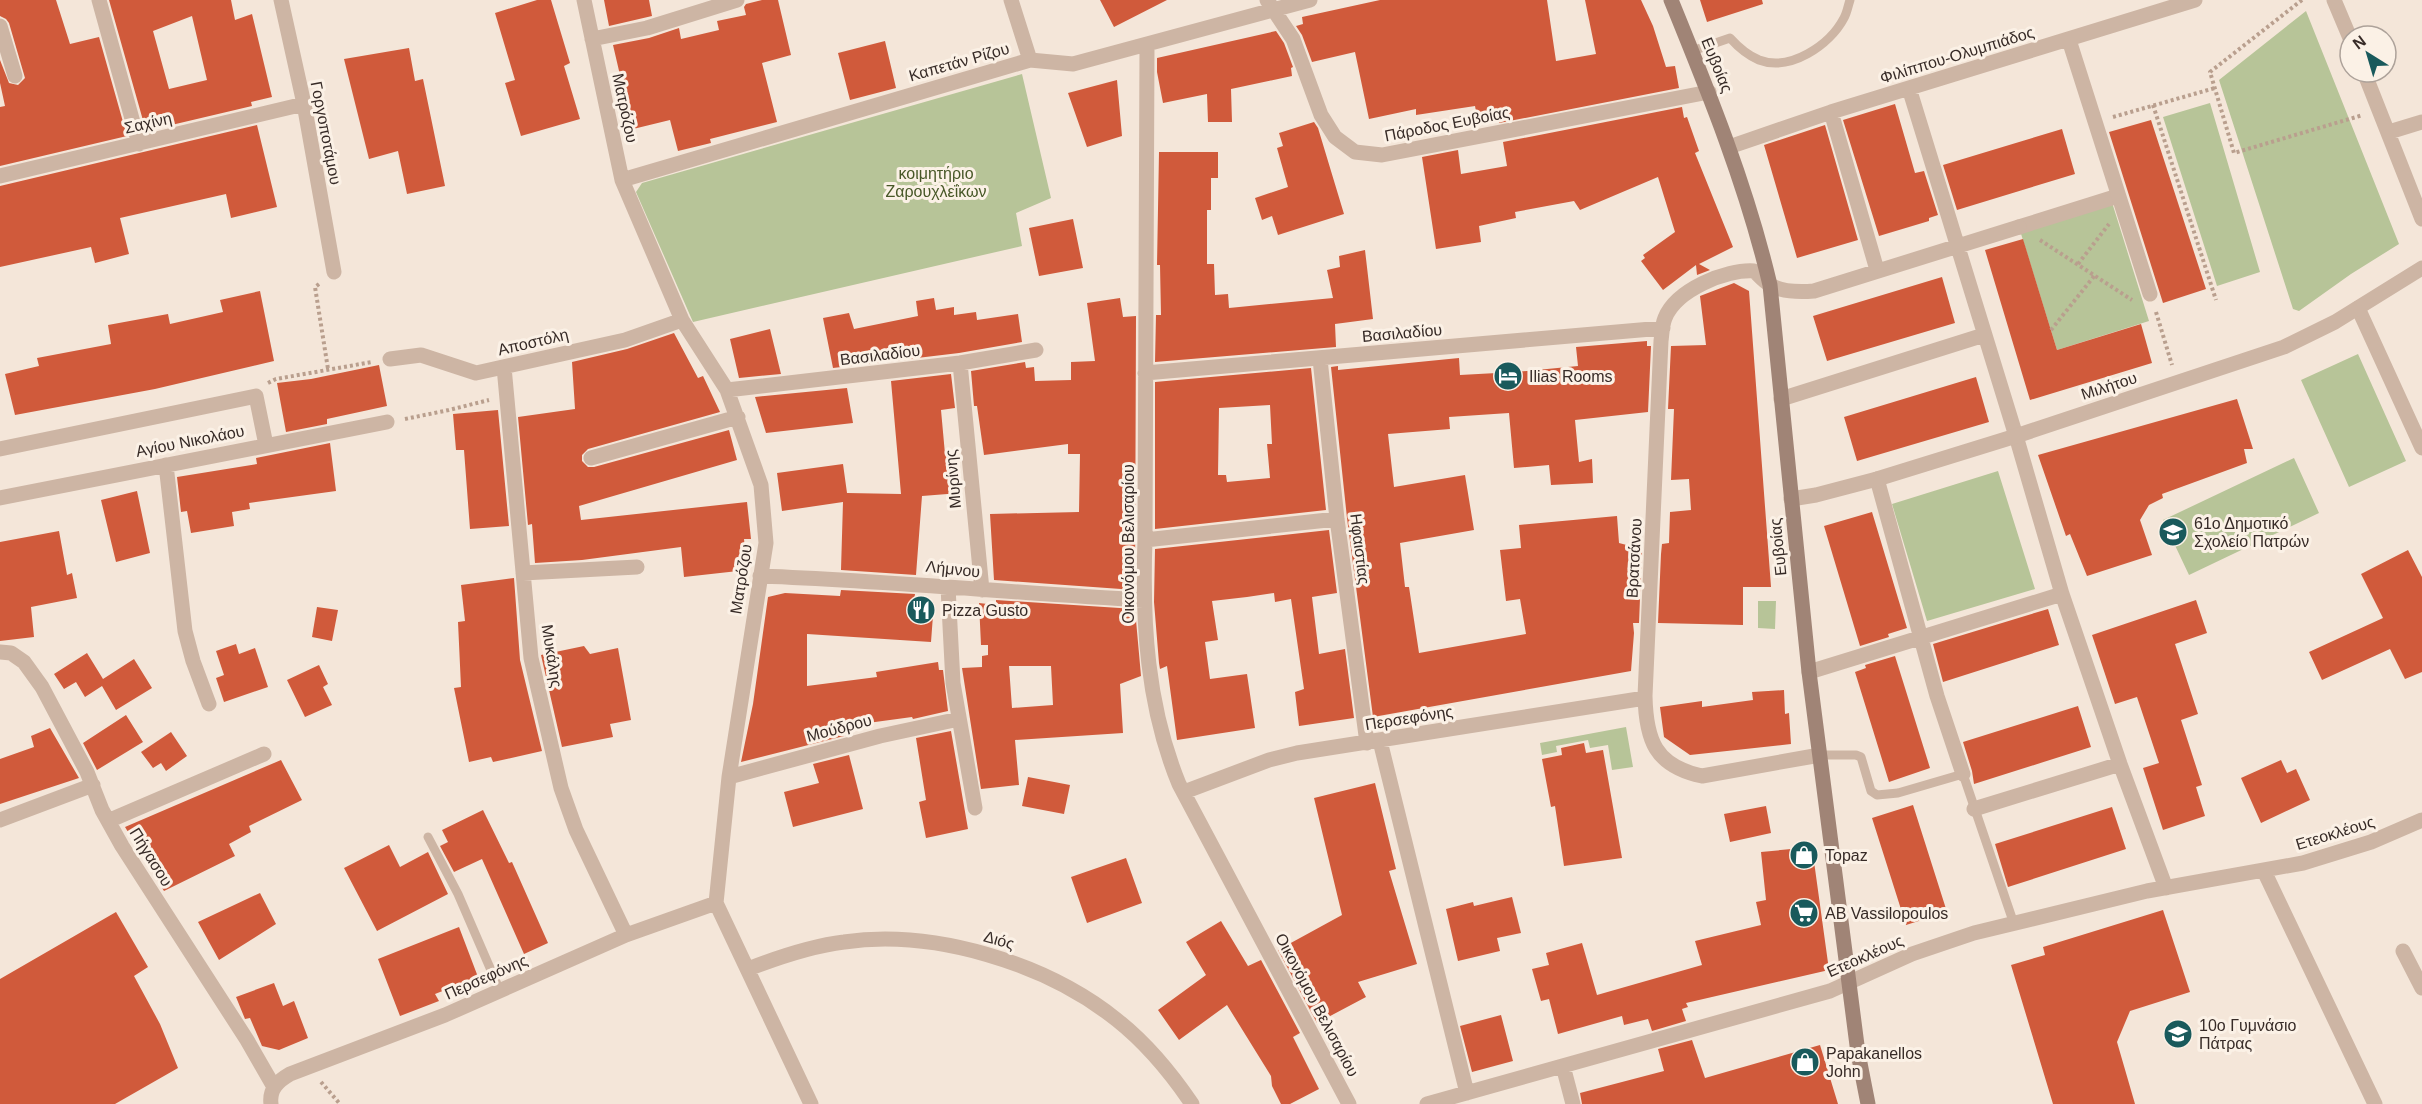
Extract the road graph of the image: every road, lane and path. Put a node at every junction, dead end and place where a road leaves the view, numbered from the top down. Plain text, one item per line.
1 (99, 0) edge
2 (281, 0) edge
3 (584, 0) edge
4 (736, 0) edge
5 (1011, 0) edge
6 (1310, 0) edge
7 (1671, 0) edge
8 (1850, 0) edge
9 (2195, 0) edge
10 (2302, 0) edge
11 (2334, 0) edge
12 (1270, 5) edge
13 (2344, 24) edge
14 (0, 26) edge
15 (592, 39) junction
16 (2069, 40) junction
17 (1147, 45) junction
18 (1692, 51) junction
19 (1030, 60) junction
20 (15, 76) dead end
21 (2369, 84) edge
22 (1909, 88) junction
23 (2215, 88) junction
24 (1709, 92) junction
25 (303, 104) junction
26 (2153, 105) junction
27 (2380, 110) junction
28 (1832, 112) junction
29 (2095, 122) junction
30 (2422, 122) edge
31 (2389, 132) junction
32 (139, 144) junction
33 (1729, 147) junction
34 (0, 176) edge
35 (622, 180) junction
36 (2120, 201) junction
37 (2422, 219) edge
38 (2019, 228) junction
39 (1956, 246) junction
40 (2078, 264) junction
41 (2422, 268) edge
42 (1877, 270) junction
43 (334, 272) joint
44 (2095, 275) junction
45 (1770, 285) junction
46 (2150, 294) joint
47 (2216, 300) dead end
48 (2139, 305) dead end
49 (2358, 308) junction
50 (2148, 311) dead end
51 (2157, 317) junction
52 (682, 320) junction
53 (1663, 328) junction
54 (2051, 330) dead end
55 (1984, 335) junction
56 (1036, 350) dead end
57 (390, 359) joint
58 (1320, 359) junction
59 (960, 363) junction
60 (504, 367) junction
61 (328, 369) junction
62 (1145, 373) junction
63 (2178, 382) junction
64 (727, 390) junction
65 (507, 395) junction
66 (256, 396) junction
67 (1781, 399) junction
68 (738, 417) junction
69 (387, 422) joint
70 (2016, 436) junction
71 (266, 445) junction
72 (2422, 448) edge
73 (0, 449) edge
74 (591, 458) dead end
75 (166, 465) junction
76 (1877, 479) junction
77 (0, 498) edge
78 (1791, 499) junction
79 (1337, 519) junction
80 (1145, 540) junction
81 (638, 567) dead end
82 (523, 573) junction
83 (759, 576) junction
84 (948, 587) junction
85 (982, 590) junction
86 (2062, 594) junction
87 (1143, 600) junction
88 (1922, 637) junction
89 (0, 652) edge
90 (1809, 672) junction
91 (1645, 698) junction
92 (209, 704) dead end
93 (959, 720) junction
94 (1374, 742) junction
95 (264, 754) dead end
96 (1820, 755) junction
97 (2120, 764) junction
98 (1963, 774) junction
99 (729, 777) junction
100 (93, 785) junction
101 (1184, 792) junction
102 (975, 808) dead end
103 (1974, 809) junction
104 (0, 820) edge
105 (2422, 820) edge
106 (108, 821) junction
107 (428, 837) dead end
108 (2264, 871) junction
109 (2166, 888) junction
110 (716, 903) junction
111 (2014, 924) junction
112 (626, 935) junction
113 (2403, 951) dead end
114 (748, 969) junction
115 (1850, 982) junction
116 (2422, 988) edge
117 (500, 991) junction
118 (1563, 1066) junction
119 (307, 1068) junction
120 (1467, 1093) junction
121 (272, 1097) edge
122 (255, 1104) edge
123 (340, 1104) edge
124 (812, 1104) edge
125 (1192, 1104) edge
126 (1349, 1104) edge
127 (1427, 1104) edge
128 (1573, 1104) edge
129 (1868, 1104) edge
130 (2375, 1104) edge

1 - 32 street
2 - 25 street, Γοργοποτάμου
3 - 15 street, Ματρόζου
4 - 15 street
5 - 19 street
6 - 12 street, Καπετάν Ρίζου
7 - 18 main road, Ευβοίας
8 - 18 lane
9 - 16 street, Φιλίππου-Ολυμπιάδος
10 - 23 path
11 - 13 street
12 - 17 street, Καπετάν Ρίζου
12 - 24 street, Πάροδος Ευβοίας
14 - 20 street
15 - 35 street, Ματρόζου
16 - 22 street, Φιλίππου-Ολυμπιάδος
16 - 29 street
17 - 19 street, Καπετάν Ρίζου
17 - 62 street, Οικονόμου Βελισαρίου
18 - 24 main road, Ευβοίας
19 - 35 street, Καπετάν Ρίζου
21 - 27 street
22 - 28 street, Φιλίππου-Ολυμπιάδος
22 - 39 street
23 - 26 path
23 - 27 path
24 - 33 main road, Ευβοίας
25 - 32 street, Σαχίνη
25 - 43 street, Γοργοποτάμου
26 - 29 path
26 - 47 path
27 - 31 street
28 - 33 street, Φιλίππου-Ολυμπιάδος
28 - 42 street
29 - 36 street
30 - 31 street
31 - 37 street
32 - 34 street, Σαχίνη
33 - 45 main road, Ευβοίας
35 - 52 street, Ματρόζου
36 - 38 street
36 - 40 path
36 - 46 street
38 - 39 street
38 - 40 path
39 - 42 street
39 - 55 street
40 - 44 path
41 - 49 street, Μιλήτου
42 - 45 street
43 - 61 path
44 - 48 path
44 - 54 path
45 - 53 street, Βρατσάνου
45 - 67 main road, Ευβοίας
46 - 51 path
49 - 63 street, Μιλήτου
49 - 72 street
50 - 51 path
51 - 63 path
52 - 60 street, Αποστόλη
52 - 64 street, Ματρόζου
53 - 58 street, Βασιλαδίου
53 - 91 street, Βρατσάνου
55 - 67 street
55 - 70 street
56 - 59 street, Βασιλαδίου
57 - 60 street, Αποστόλη
57 - 61 path
58 - 62 street, Βασιλαδίου
58 - 79 street, Ηφαιστίας
59 - 64 street, Βασιλαδίου
59 - 85 street, Μυρίνης
60 - 65 street, Μυκάλης
61 - 66 path
62 - 80 street, Οικονόμου Βελισαρίου
63 - 70 street, Μιλήτου
64 - 68 street, Ματρόζου
65 - 69 path
65 - 82 street, Μυκάλης
66 - 71 street
66 - 73 street, Αγίου Νικολάου
67 - 78 main road, Ευβοίας
68 - 74 street
68 - 83 street, Ματρόζου
69 - 71 street, Αγίου Νικολάου
70 - 76 street, Μιλήτου
70 - 86 street
71 - 75 street, Αγίου Νικολάου
75 - 77 street, Αγίου Νικολάου
75 - 92 street
76 - 78 street, Μιλήτου
76 - 88 street
78 - 90 main road, Ευβοίας
79 - 80 street
79 - 94 street, Ηφαιστίας
80 - 87 street, Οικονόμου Βελισαρίου
81 - 82 street
82 - 112 street, Μυκάλης
83 - 84 street, Λήμνου
83 - 99 street, Ματρόζου
84 - 85 street, Λήμνου
84 - 93 street
85 - 87 street, Λήμνου
86 - 88 street
86 - 97 street
87 - 101 street, Οικονόμου Βελισαρίου
88 - 90 street
88 - 98 street
89 - 100 street, Πήγασου
90 - 96 main road, Ευβοίας
91 - 94 street, Περσεφόνης
91 - 96 street, Βρατσάνου
93 - 99 street, Μούδρου
93 - 102 street
94 - 101 street, Περσεφόνης
94 - 120 street, Ηφαιστίας
95 - 106 street
96 - 98 lane
96 - 115 main road, Ευβοίας
97 - 103 street
97 - 109 street
98 - 103 lane
99 - 110 street, Ματρόζου
100 - 104 street
100 - 106 street, Πήγασου
101 - 126 street, Οικονόμου Βελισαρίου
103 - 111 lane
105 - 108 street, Ετεοκλέους
106 - 121 street, Πήγασου
107 - 117 lane
108 - 109 street, Ετεοκλέους
108 - 130 street
109 - 111 street, Ετεοκλέους
110 - 112 street, Περσεφόνης
110 - 114 street
111 - 115 street, Ετεοκλέους
112 - 117 street, Περσεφόνης
113 - 116 street
114 - 124 street
114 - 125 street, Διός
115 - 118 street, Ετεοκλέους
115 - 129 main road, Ευβοίας
117 - 119 street, Περσεφόνης
118 - 120 street, Ετεοκλέους
118 - 128 street
119 - 121 street, Περσεφόνης
119 - 123 path
120 - 127 street, Ετεοκλέους
121 - 122 street, Περσεφόνης

